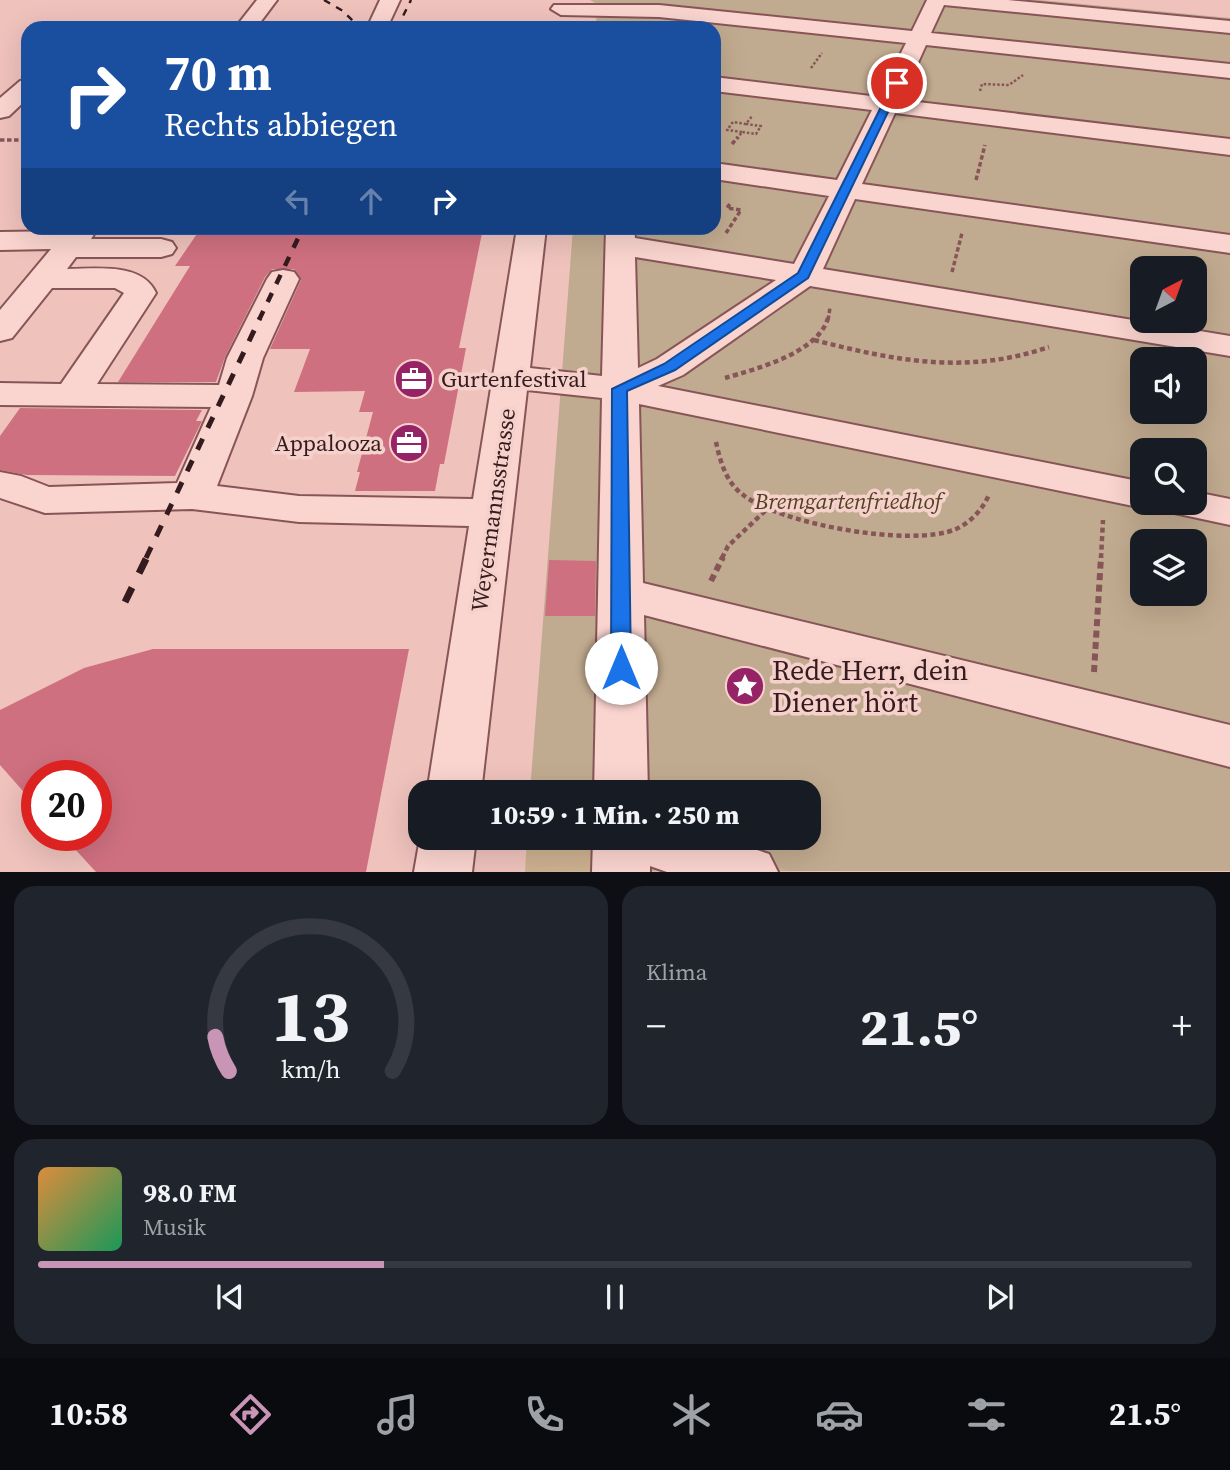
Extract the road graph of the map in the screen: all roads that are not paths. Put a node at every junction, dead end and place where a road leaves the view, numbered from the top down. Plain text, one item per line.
1 (267, 0) edge
2 (777, 0) edge
3 (937, 0) edge
4 (947, 0) edge
5 (1115, 0) edge
6 (384, 1) edge
7 (1166, 2) edge
8 (1230, 11) edge
9 (561, 12) edge
10 (620, 18) edge
11 (250, 21) edge
12 (379, 21) edge
13 (758, 22) junction
14 (1230, 27) edge
15 (919, 38) junction
16 (1230, 71) edge
17 (721, 85) edge
18 (21, 92) edge
19 (887, 105) junction
20 (0, 111) edge
21 (1230, 147) edge
22 (721, 160) edge
23 (847, 190) junction
24 (530, 235) edge
25 (620, 236) edge
26 (75, 239) edge
27 (0, 241) edge
28 (1230, 244) edge
29 (161, 248) dead end
30 (804, 276) junction
31 (43, 278) junction
32 (283, 279) dead end
33 (7, 314) edge
34 (1230, 346) edge
35 (511, 377) junction
36 (620, 389) junction
37 (0, 394) edge
38 (71, 394) junction
39 (234, 396) junction
40 (2, 488) edge
41 (1130, 492) edge
42 (192, 496) junction
43 (1207, 507) edge
44 (1230, 512) edge
45 (492, 513) junction
46 (621, 593) junction
47 (1230, 746) edge
48 (456, 780) edge
49 (621, 780) edge
50 (446, 850) edge
51 (621, 850) edge
52 (677, 850) edge
53 (443, 872) edge
54 (621, 872) edge
55 (749, 872) edge

1 - 11 street
2 - 13 street
3 - 15 street
4 - 14 street
5 - 7 street
6 - 12 street
7 - 8 street
9 - 10 street
10 - 13 street
13 - 15 street
15 - 16 street
15 - 19 street
17 - 19 street
18 - 20 street
19 - 21 street
19 - 23 street
22 - 23 street
23 - 28 street
23 - 30 street
24 - 35 street, Weyermannsstrasse
25 - 30 street
25 - 36 street
26 - 27 street
26 - 29 street
26 - 31 street
30 - 34 street
30 - 36 street
31 - 33 street
31 - 38 street
32 - 39 street
35 - 36 street
35 - 45 street, Weyermannsstrasse
36 - 41 street
36 - 46 street
37 - 38 street
38 - 39 street
39 - 42 street
40 - 42 street
42 - 45 street
43 - 44 street
45 - 48 street, Weyermannsstrasse
46 - 47 street
46 - 49 street
50 - 53 street
51 - 54 street
52 - 55 street

